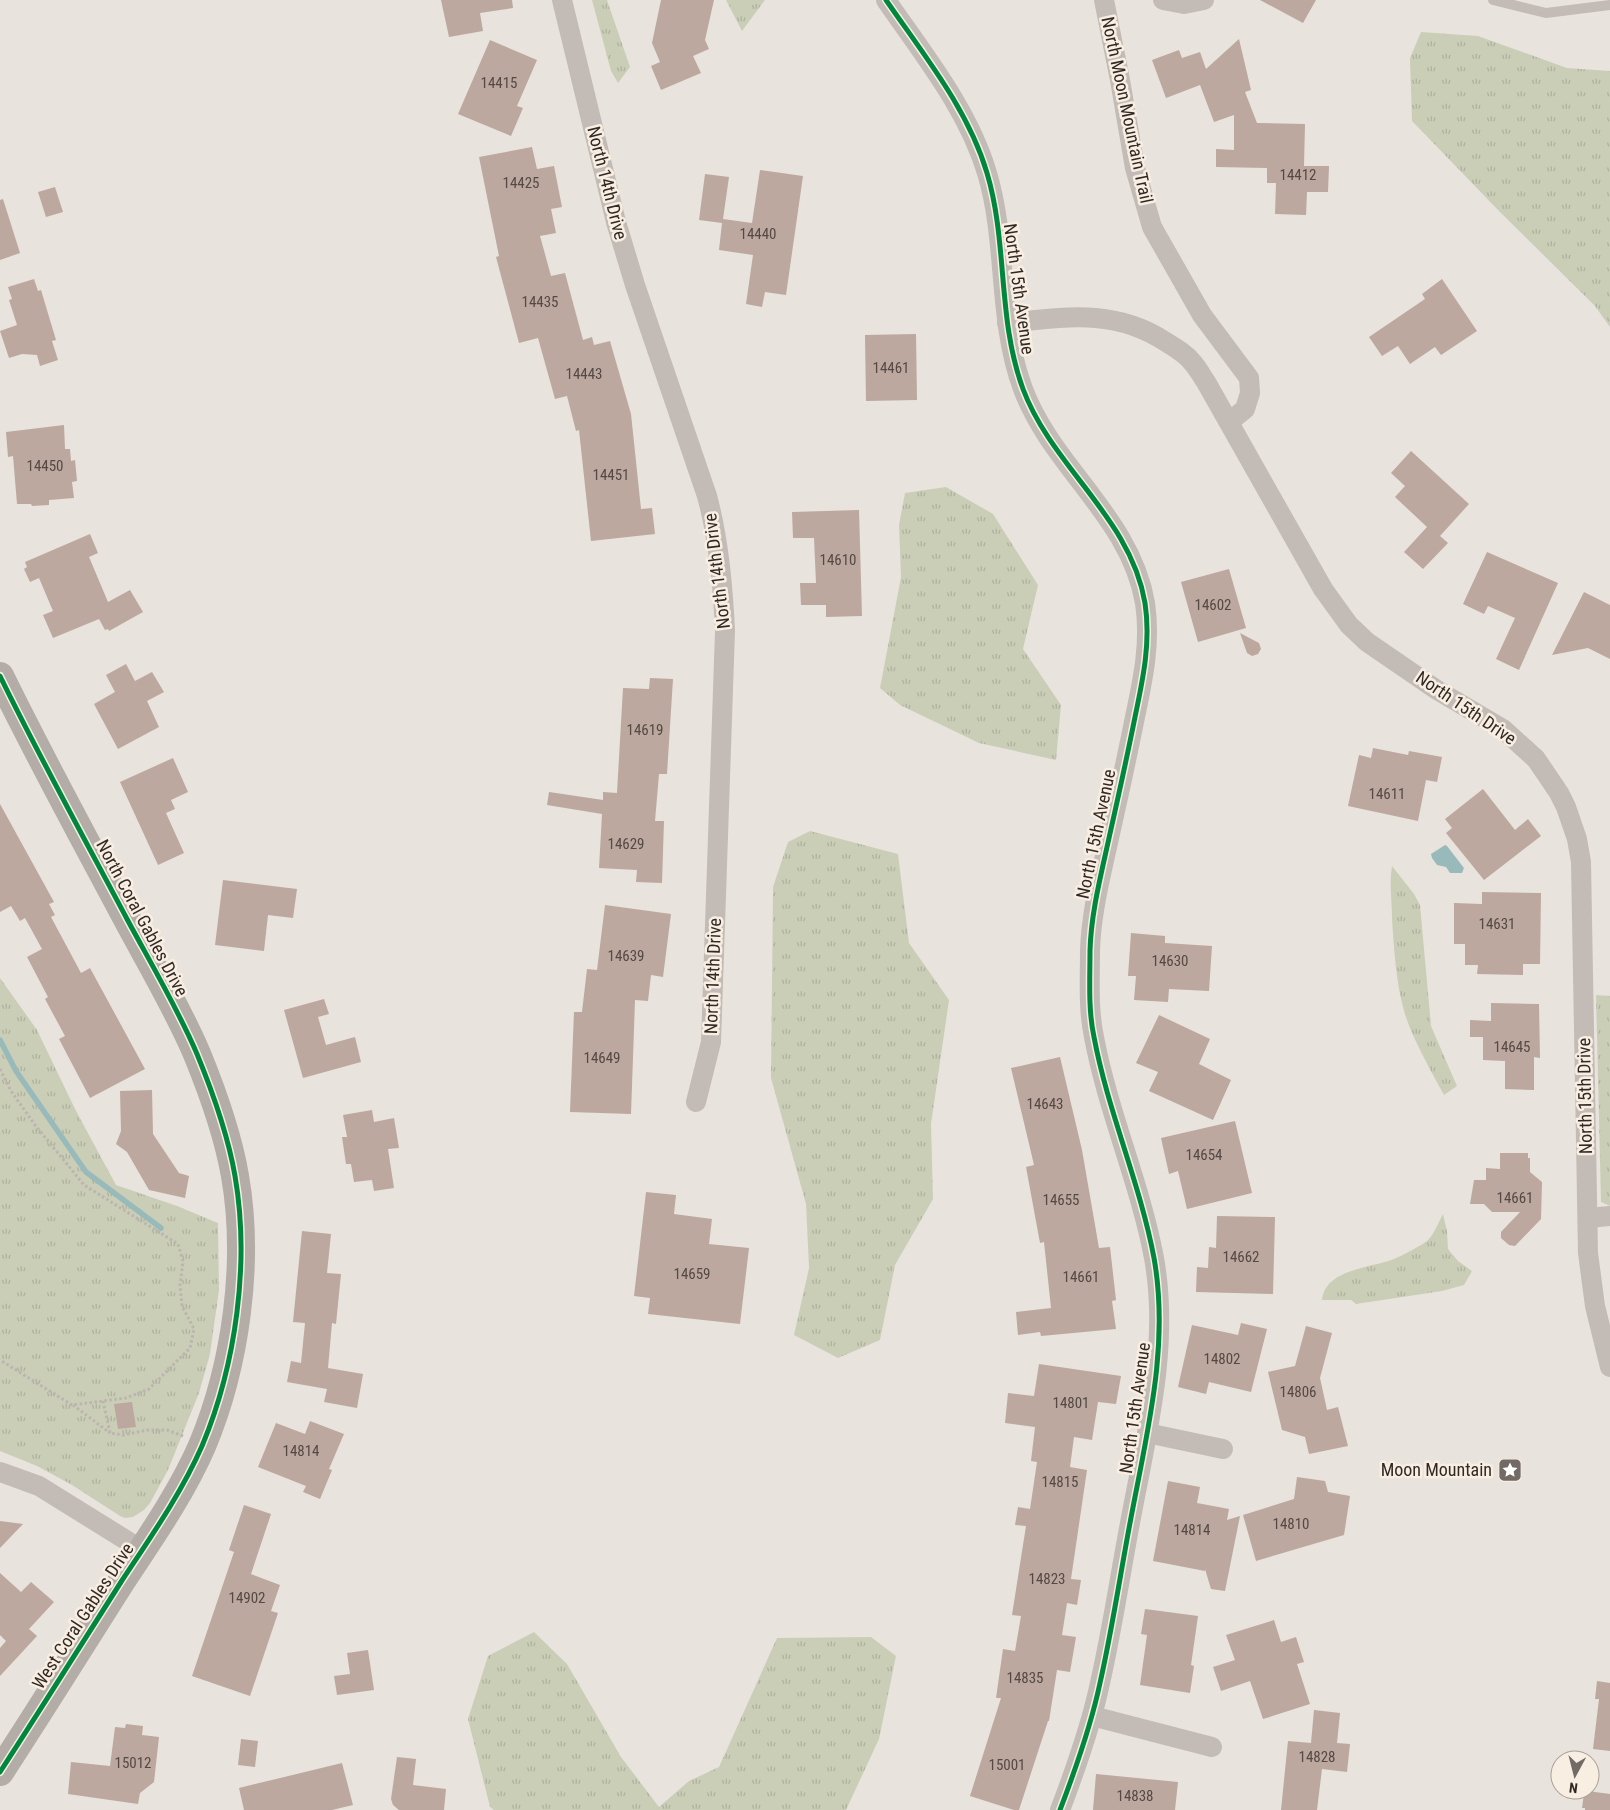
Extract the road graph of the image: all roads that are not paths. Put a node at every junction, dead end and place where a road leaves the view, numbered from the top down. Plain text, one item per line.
1 (562, 0) edge
2 (886, 0) edge
3 (1104, 0) edge
4 (1163, 0) edge
5 (1204, 0) edge
6 (1493, 0) edge
7 (1610, 5) edge
8 (1007, 323) junction
9 (1229, 422) junction
10 (0, 676) edge
11 (696, 1102) dead end
12 (1610, 1216) edge
13 (1588, 1218) junction
14 (1610, 1367) edge
15 (1147, 1433) junction
16 (1223, 1449) dead end
17 (0, 1472) edge
18 (188, 1474) joint
19 (142, 1550) junction
20 (1092, 1716) junction
21 (1212, 1747) dead end
22 (0, 1772) edge
23 (1060, 1810) edge

1 - 11 street, North 14th Drive
2 - 8 street, North 15th Avenue
3 - 9 street, North Moon Mountain Trail
4 - 5 street
6 - 7 lane
8 - 9 street, North 15th Drive
8 - 15 street, North 15th Avenue
9 - 13 street, North 15th Drive
10 - 18 street, North Coral Gables Drive
12 - 13 street
13 - 14 street, North 15th Drive
15 - 16 street, North 15th Avenue
15 - 20 street, North 15th Avenue
17 - 19 street
18 - 19 street, West Coral Gables Drive
19 - 22 street, West Coral Gables Drive
20 - 21 street
20 - 23 street, North 15th Avenue

